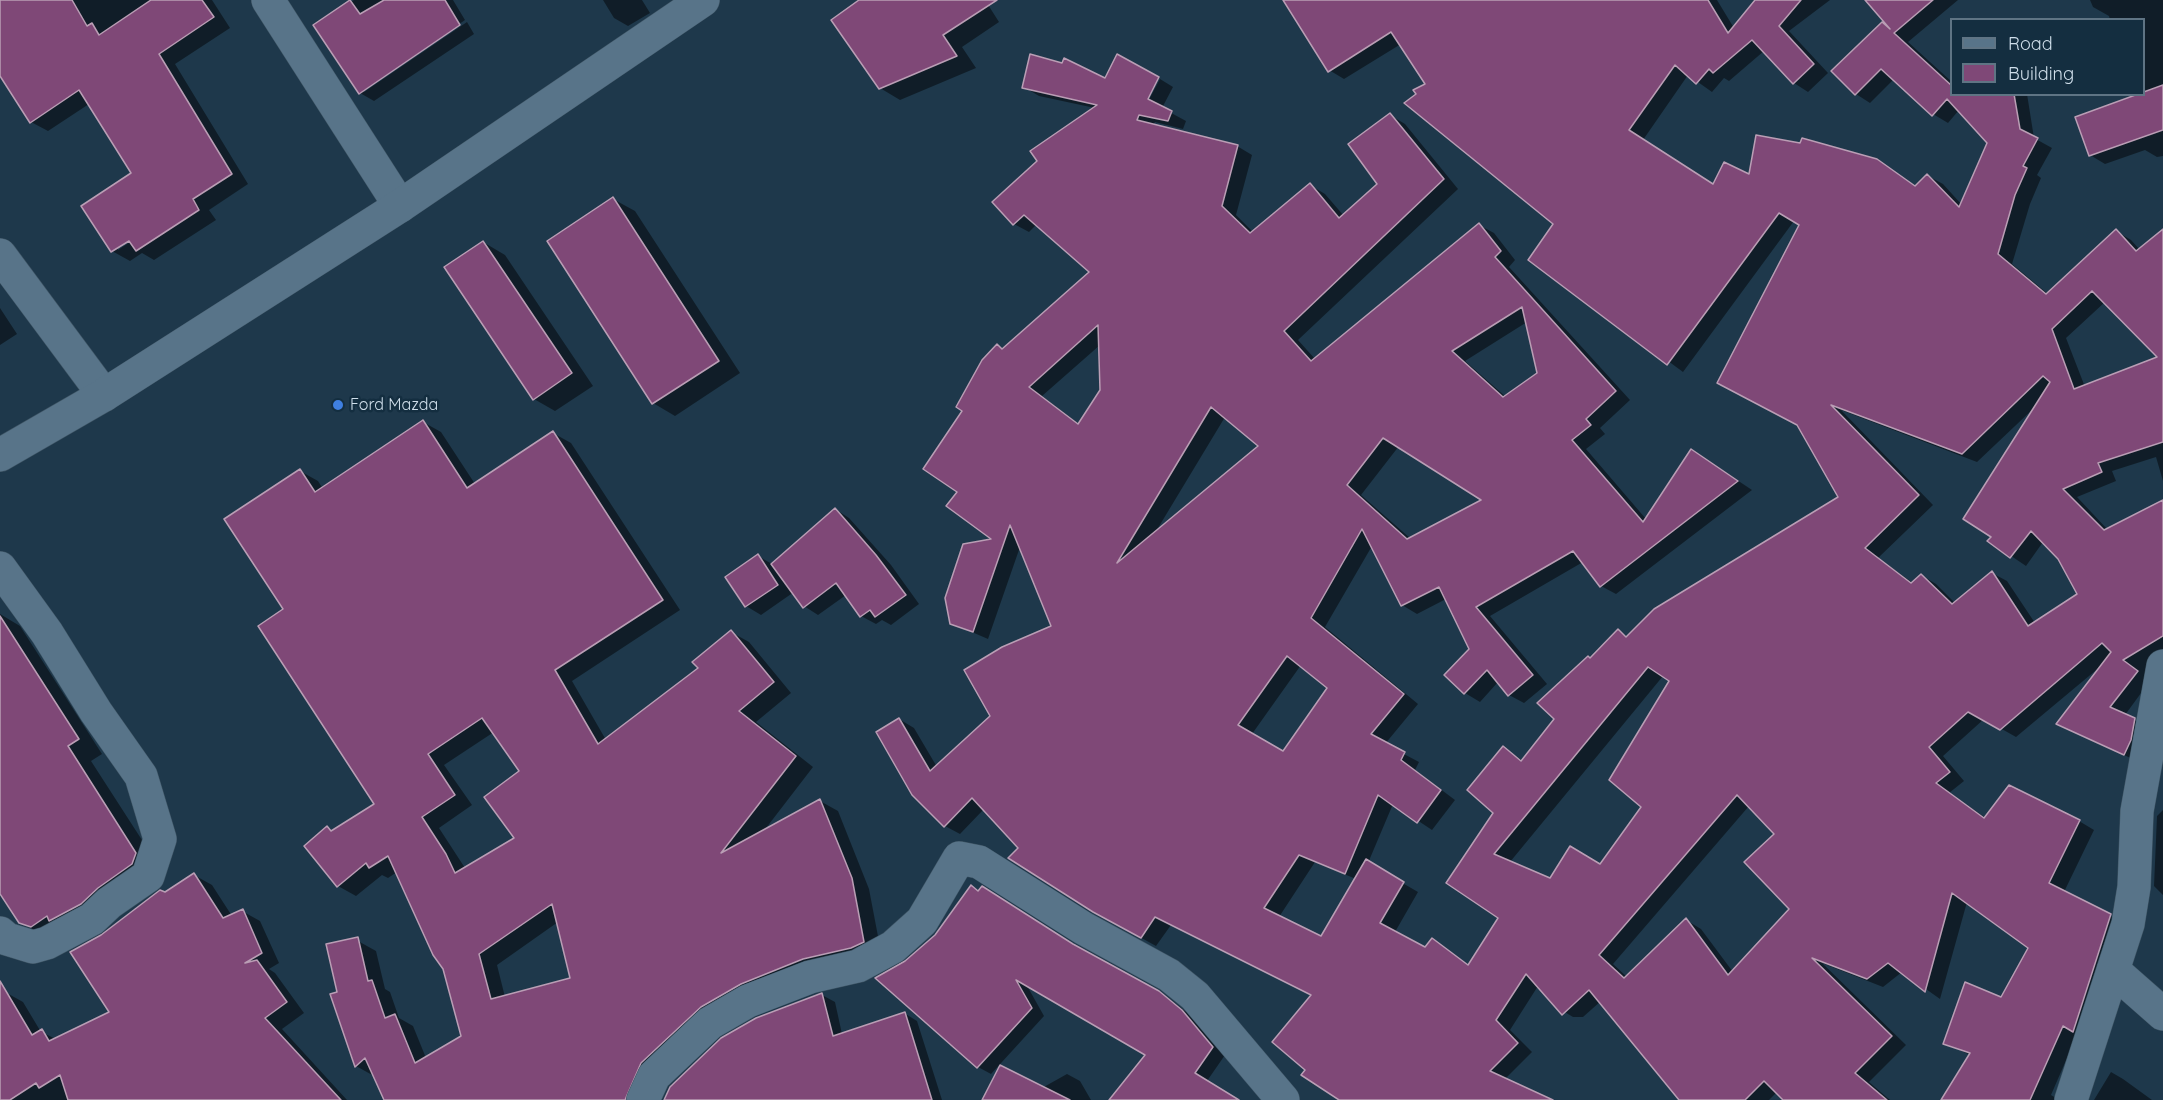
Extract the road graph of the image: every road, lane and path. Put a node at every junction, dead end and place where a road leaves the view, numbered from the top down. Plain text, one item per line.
1 (268, 0) edge
2 (703, 0) edge
3 (400, 206) junction
4 (0, 255) edge
5 (104, 395) junction
6 (0, 455) edge
7 (0, 568) edge
8 (2163, 666) edge
9 (0, 933) edge
10 (2113, 970) junction
11 (2163, 1014) edge
12 (643, 1100) edge
13 (1283, 1100) edge
14 (2071, 1100) edge

1 - 3 street
2 - 3 street
3 - 5 street
4 - 5 street
5 - 6 street
7 - 9 street
8 - 10 street
10 - 11 street
10 - 14 street
12 - 13 street

